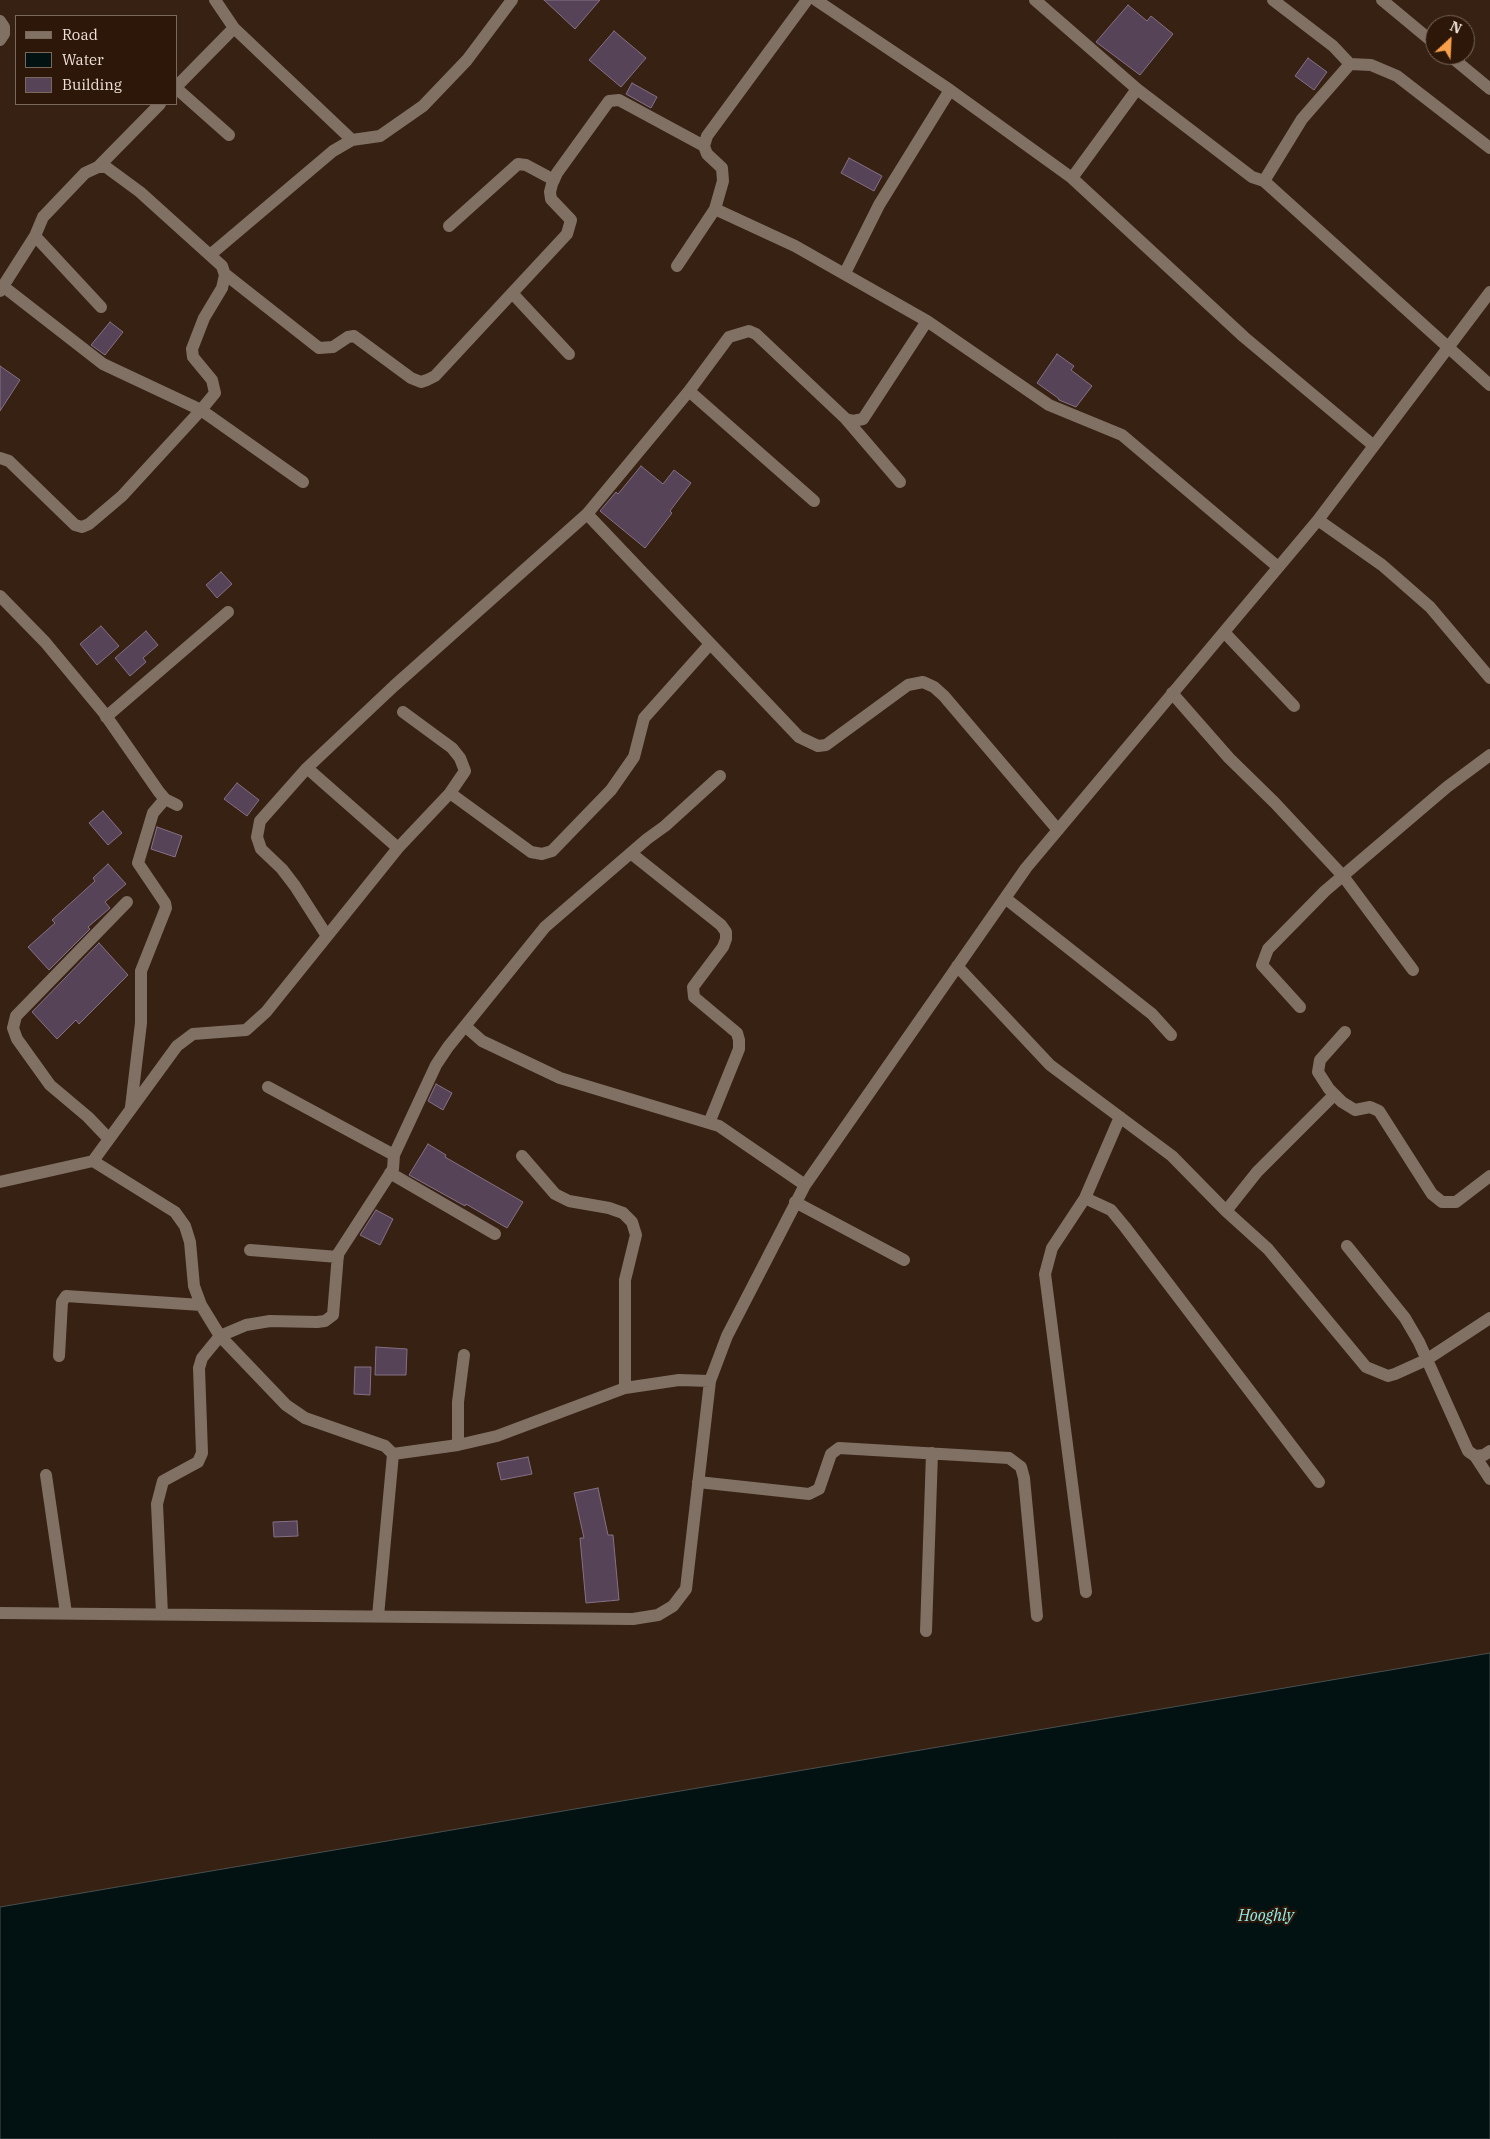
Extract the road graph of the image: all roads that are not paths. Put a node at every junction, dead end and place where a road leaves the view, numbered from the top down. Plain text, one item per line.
1 (215, 0) edge
2 (512, 0) edge
3 (807, 0) edge
4 (816, 0) edge
5 (1035, 0) edge
6 (1273, 0) edge
7 (1382, 0) edge
8 (0, 21) edge
9 (234, 28) junction
10 (1425, 36) edge
11 (0, 40) edge
12 (1350, 64) junction
13 (1461, 65) edge
14 (178, 86) edge
15 (1137, 89) junction
16 (1490, 89) edge
17 (178, 90) edge
18 (950, 90) junction
19 (159, 105) edge
20 (229, 135) dead end
21 (352, 140) junction
22 (704, 146) junction
23 (1490, 148) edge
24 (98, 167) junction
25 (1072, 178) junction
26 (554, 180) junction
27 (1264, 181) junction
28 (715, 209) junction
29 (449, 226) dead end
30 (35, 236) junction
31 (210, 255) junction
32 (677, 266) dead end
33 (225, 274) junction
34 (845, 274) junction
35 (2, 289) edge
36 (1490, 292) edge
37 (513, 294) junction
38 (101, 307) dead end
39 (927, 320) junction
40 (1449, 346) junction
41 (569, 354) dead end
42 (1490, 385) edge
43 (689, 391) junction
44 (202, 410) junction
45 (846, 419) junction
46 (1374, 446) junction
47 (0, 458) edge
48 (303, 482) dead end
49 (900, 482) dead end
50 (814, 501) dead end
51 (587, 514) junction
52 (1318, 520) junction
53 (1278, 567) junction
54 (0, 596) edge
55 (228, 612) dead end
56 (1224, 632) junction
57 (710, 644) junction
58 (1490, 678) edge
59 (1172, 693) junction
60 (1294, 706) dead end
61 (403, 712) dead end
62 (106, 716) junction
63 (1490, 755) edge
64 (307, 768) junction
65 (720, 776) dead end
66 (450, 793) junction
67 (1058, 830) junction
68 (398, 848) junction
69 (632, 854) junction
70 (1343, 876) junction
71 (1005, 898) junction
72 (127, 902) dead end
73 (327, 936) junction
74 (957, 966) junction
75 (1413, 970) dead end
76 (1300, 1007) dead end
77 (465, 1026) junction
78 (1345, 1032) dead end
79 (1172, 1035) dead end
80 (268, 1086) dead end
81 (1334, 1095) junction
82 (131, 1109) junction
83 (1120, 1117) junction
84 (709, 1124) junction
85 (109, 1139) junction
86 (394, 1155) junction
87 (522, 1156) dead end
88 (93, 1161) junction
89 (390, 1173) junction
90 (1490, 1176) edge
91 (0, 1182) edge
92 (805, 1185) junction
93 (1085, 1198) junction
94 (795, 1202) junction
95 (1226, 1212) junction
96 (495, 1234) dead end
97 (1347, 1246) dead end
98 (250, 1250) dead end
99 (338, 1257) junction
100 (904, 1260) dead end
101 (201, 1305) junction
102 (1490, 1318) edge
103 (220, 1336) junction
104 (464, 1355) dead end
105 (59, 1356) dead end
106 (1426, 1360) junction
107 (710, 1380) junction
108 (626, 1388) junction
109 (458, 1445) junction
110 (1490, 1451) edge
111 (932, 1453) junction
112 (394, 1454) junction
113 (1475, 1456) junction
114 (46, 1474) dead end
115 (1490, 1479) edge
116 (698, 1482) junction
117 (1319, 1482) dead end
118 (1086, 1592) dead end
119 (0, 1613) edge
120 (66, 1613) junction
121 (162, 1614) junction
122 (378, 1616) junction
123 (1037, 1616) dead end
124 (926, 1631) dead end

1 - 9 street
2 - 21 street
3 - 22 street
4 - 18 street
5 - 15 street
6 - 12 street
7 - 10 street
8 - 11 street
9 - 14 street
9 - 21 street
12 - 23 street
12 - 27 street
13 - 16 street
15 - 25 street
15 - 27 street
17 - 20 street
18 - 25 street
18 - 34 street
19 - 24 street
21 - 31 street
22 - 26 street
22 - 28 street
24 - 30 street
24 - 31 street
25 - 46 street
26 - 29 street
26 - 37 street
27 - 40 street
28 - 32 street
28 - 34 street
30 - 35 street
30 - 38 street
31 - 33 street
33 - 37 street
33 - 44 street
34 - 39 street
35 - 44 street
36 - 40 street
37 - 41 street
39 - 45 street
39 - 53 street
40 - 42 street
40 - 46 street
43 - 45 street
43 - 50 street
43 - 51 street
44 - 47 street
44 - 48 street
45 - 49 street
46 - 52 street
51 - 57 street
51 - 64 street
52 - 53 street
52 - 58 street
53 - 56 street
54 - 62 street
55 - 62 street
56 - 59 street
56 - 60 street
57 - 66 street
57 - 67 street
59 - 67 street
59 - 70 street
61 - 66 street
62 - 82 street
63 - 70 street
64 - 68 street
64 - 73 street
65 - 69 street
66 - 68 street
67 - 71 street
68 - 73 street
69 - 77 street
69 - 84 street
70 - 75 street
70 - 76 street
71 - 74 street
71 - 79 street
72 - 85 street
73 - 82 street
74 - 83 street
74 - 92 street
77 - 84 street
77 - 86 street
78 - 81 street
80 - 86 street
81 - 90 street
81 - 95 street
82 - 85 street
83 - 93 street
83 - 95 street
84 - 92 street
85 - 88 street
86 - 89 street
87 - 108 street
88 - 91 street
88 - 101 street
89 - 96 street
89 - 99 street
92 - 94 street
93 - 117 street
93 - 118 street
94 - 100 street
94 - 107 street
95 - 106 street
97 - 106 street
98 - 99 street
99 - 103 street
101 - 103 street
101 - 105 street
102 - 106 street
103 - 112 street
103 - 121 street
104 - 109 street
106 - 113 street
107 - 108 street
107 - 116 street
108 - 109 street
109 - 112 street
110 - 113 street
111 - 116 street
111 - 123 street
111 - 124 street
112 - 122 street
113 - 115 street
114 - 120 street
116 - 122 street
119 - 120 street
120 - 121 street
121 - 122 street

